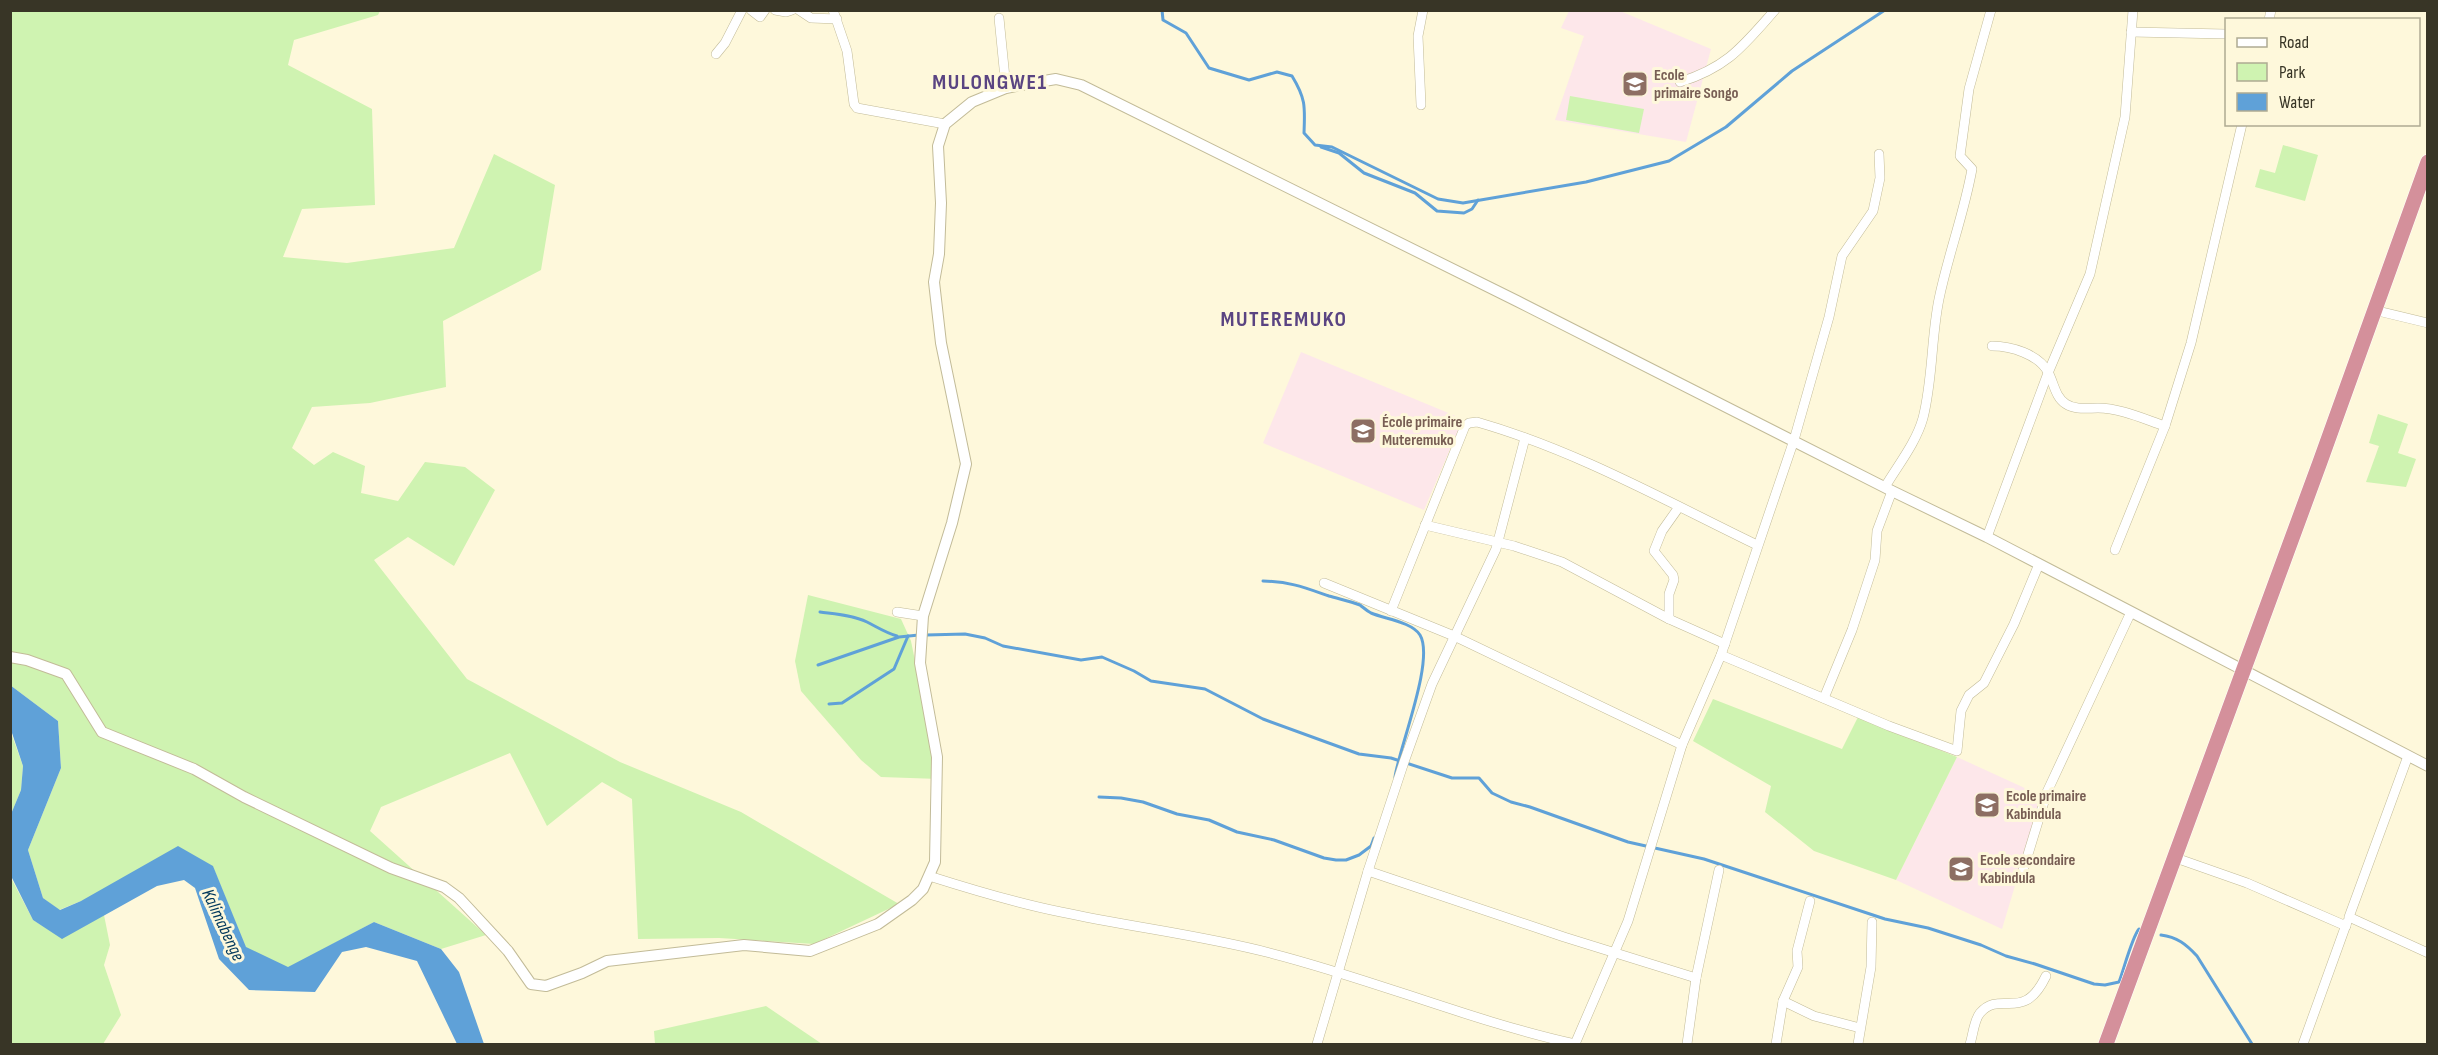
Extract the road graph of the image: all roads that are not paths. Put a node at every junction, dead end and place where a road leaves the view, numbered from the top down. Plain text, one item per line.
1 (742, 10) edge
2 (751, 10) edge
3 (765, 10) edge
4 (775, 10) edge
5 (792, 10) edge
6 (799, 10) edge
7 (1423, 10) edge
8 (1775, 10) edge
9 (1991, 10) edge
10 (2133, 10) edge
11 (835, 15) edge
12 (999, 18) dead end
13 (2131, 32) junction
14 (2225, 34) edge
15 (716, 54) dead end
16 (1680, 82) dead end
17 (1006, 88) junction
18 (1421, 105) dead end
19 (945, 123) junction
20 (2241, 126) edge
21 (1879, 154) dead end
22 (2427, 165) edge
23 (2374, 310) junction
24 (2427, 323) edge
25 (1992, 346) dead end
26 (2048, 373) junction
27 (2165, 426) junction
28 (1525, 438) junction
29 (1794, 440) junction
30 (1889, 489) junction
31 (1679, 507) junction
32 (1425, 525) junction
33 (1987, 537) junction
34 (1499, 543) junction
35 (1757, 545) junction
36 (2115, 550) dead end
37 (2040, 564) junction
38 (1324, 583) dead end
39 (1390, 611) junction
40 (897, 612) dead end
41 (2131, 612) junction
42 (923, 616) junction
43 (1669, 619) junction
44 (1454, 636) junction
45 (1725, 644) junction
46 (1721, 655) junction
47 (10, 657) edge
48 (2243, 671) junction
49 (1824, 698) junction
50 (1682, 745) junction
51 (2408, 756) junction
52 (2427, 766) edge
53 (2174, 857) junction
54 (1719, 870) dead end
55 (1368, 871) junction
56 (2022, 874) dead end
57 (929, 876) junction
58 (1810, 901) dead end
59 (2347, 921) junction
60 (1872, 922) dead end
61 (1613, 952) junction
62 (2427, 953) edge
63 (1338, 973) junction
64 (2046, 976) dead end
65 (1696, 978) junction
66 (1783, 1001) junction
67 (1860, 1028) junction
68 (1317, 1044) edge
69 (1575, 1044) edge
70 (1687, 1044) edge
71 (1776, 1044) edge
72 (1858, 1044) edge
73 (1970, 1044) edge
74 (2106, 1044) edge
75 (2303, 1044) edge

1 - 15 street
2 - 3 street
4 - 5 street
6 - 11 street
7 - 18 street
8 - 16 street
9 - 30 street
10 - 13 street
11 - 19 street
12 - 17 street
13 - 14 street
13 - 26 street
17 - 19 street
17 - 29 street
19 - 42 street
20 - 27 street
21 - 29 street
22 - 23 highway
23 - 24 street
23 - 48 highway
25 - 26 street
26 - 27 street
26 - 33 street
27 - 36 street
28 - 31 street
28 - 32 street
28 - 34 street
29 - 30 street
29 - 35 street
30 - 33 street
30 - 49 street
31 - 35 street
31 - 43 street
32 - 34 street
32 - 39 street
33 - 37 street
34 - 43 street
34 - 44 street
35 - 45 street
37 - 41 street
37 - 49 street
38 - 39 street
39 - 44 street
40 - 42 street
41 - 48 street
41 - 56 street
42 - 57 street
43 - 45 street
44 - 50 street
44 - 55 street
45 - 46 street
46 - 49 street
46 - 50 street
47 - 57 street
48 - 51 street
48 - 53 highway
50 - 61 street
51 - 52 street
51 - 59 street
53 - 59 street
53 - 74 highway
54 - 65 street
55 - 61 street
55 - 63 street
57 - 63 street
58 - 66 street
59 - 62 street
59 - 75 street
60 - 67 street
61 - 65 street
61 - 69 street
63 - 68 street
63 - 69 street
64 - 73 street
65 - 70 street
66 - 67 street
66 - 71 street
67 - 72 street

